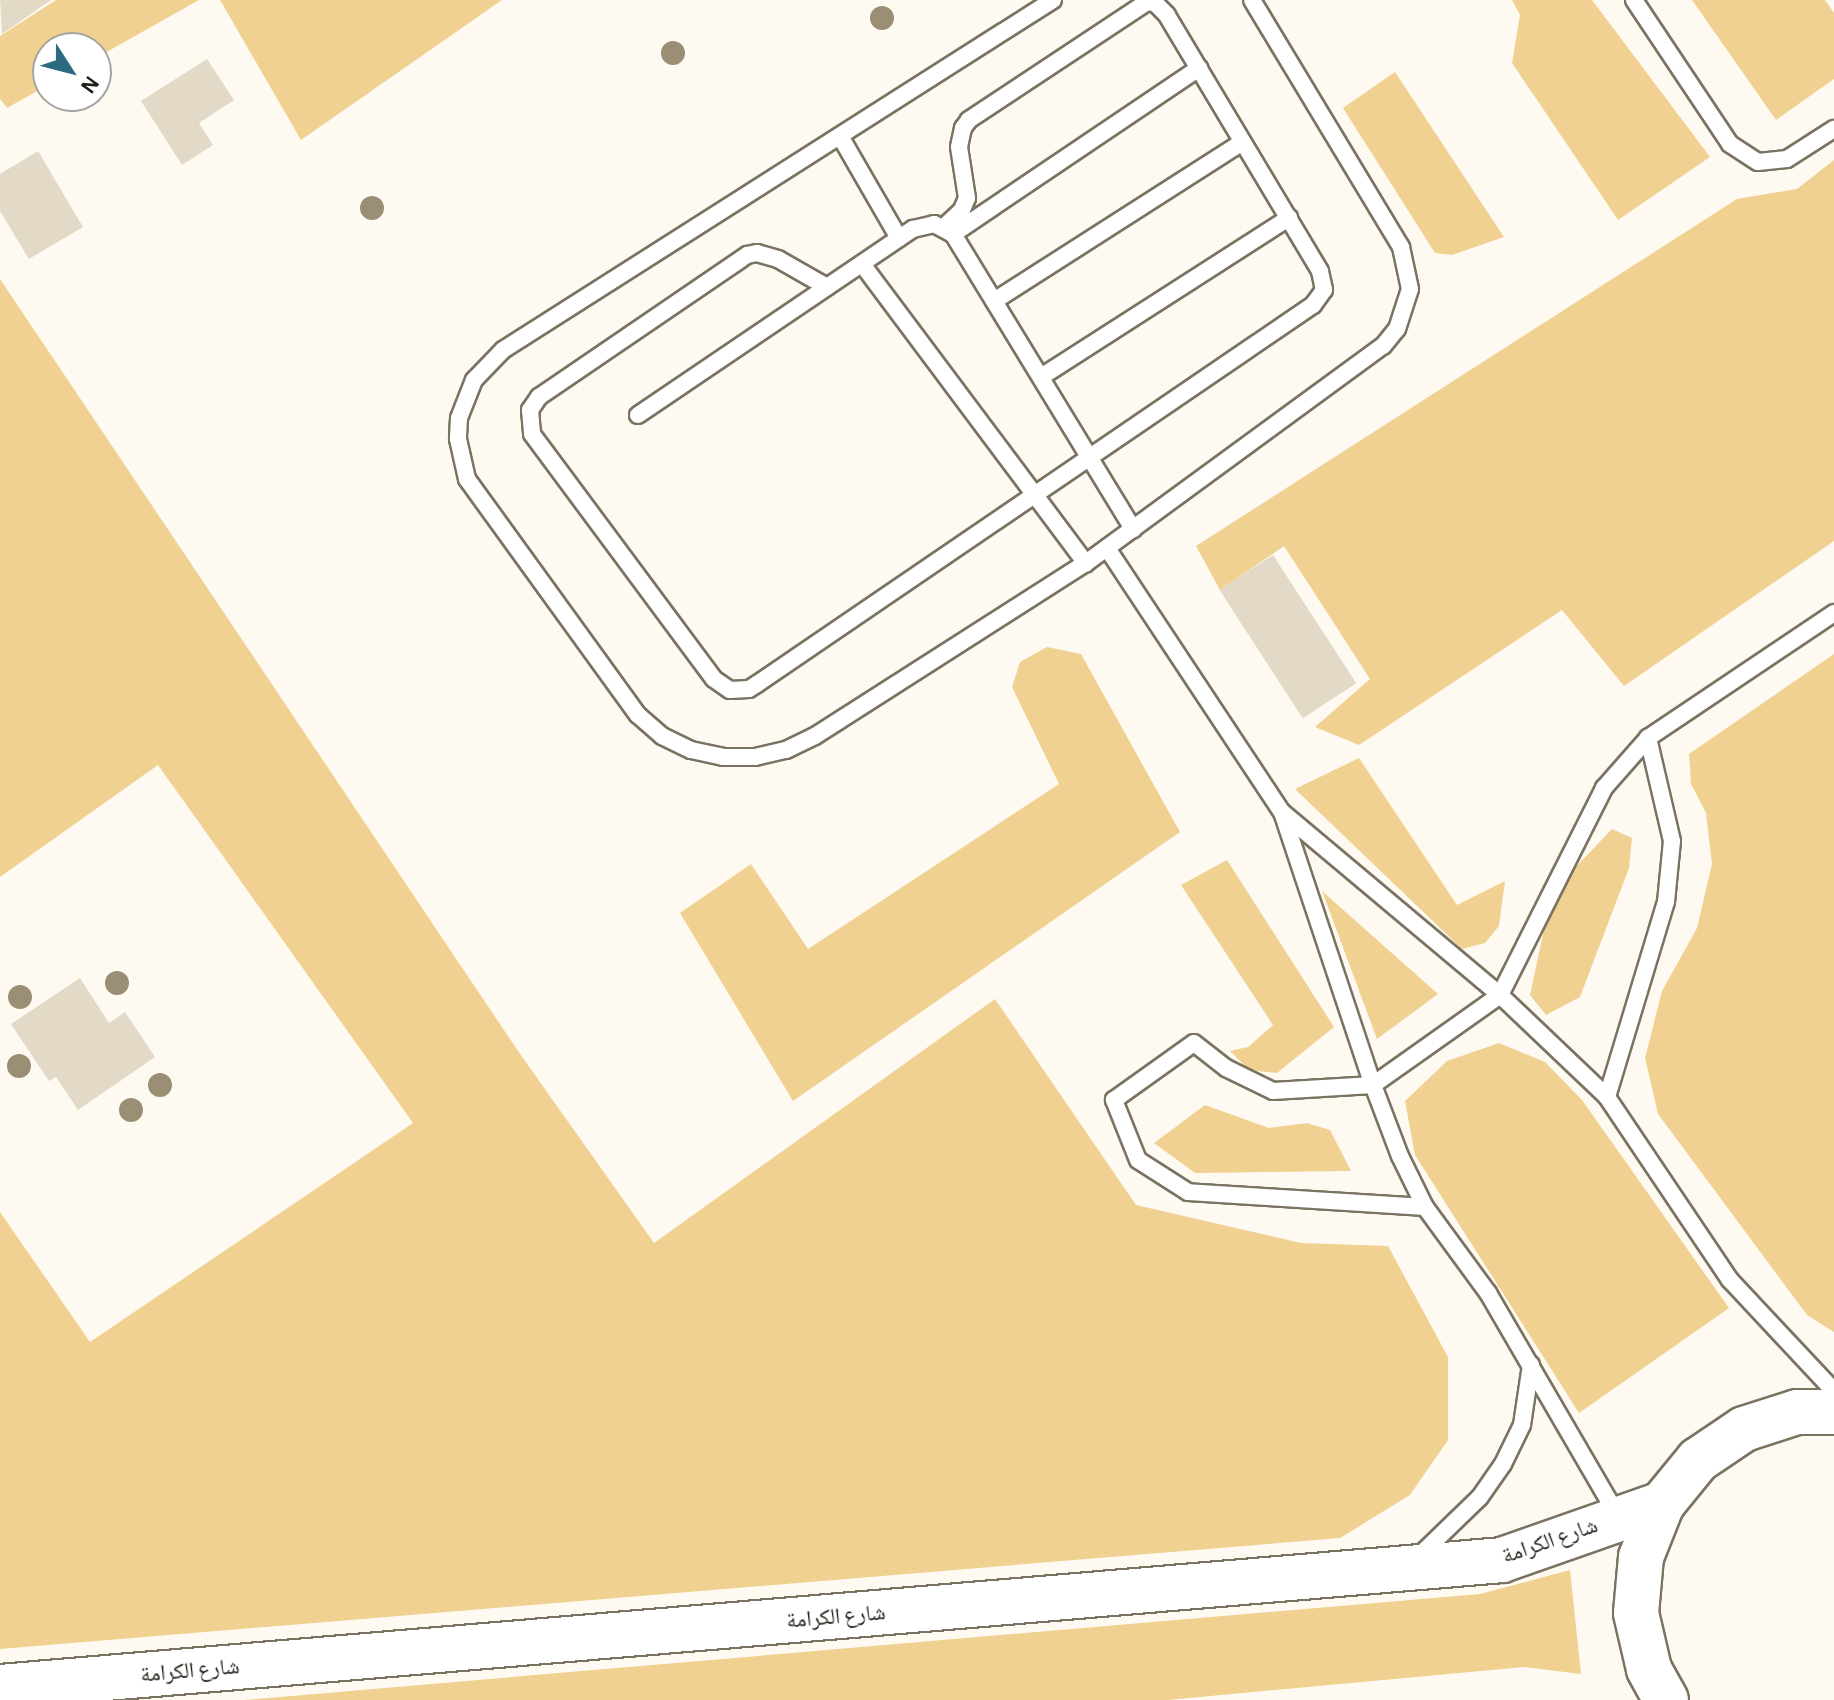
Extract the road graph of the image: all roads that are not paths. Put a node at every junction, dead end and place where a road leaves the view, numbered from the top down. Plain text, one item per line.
1 (1053, 0) edge
2 (1252, 0) edge
3 (1634, 0) edge
4 (1199, 68) junction
5 (1834, 129) edge
6 (840, 136) junction
7 (1243, 142) junction
8 (1289, 218) junction
9 (949, 231) junction
10 (899, 238) junction
11 (862, 264) junction
12 (827, 287) junction
13 (994, 301) junction
14 (1041, 377) junction
15 (638, 415) dead end
16 (1090, 458) junction
17 (1035, 495) junction
18 (1133, 529) junction
19 (1107, 548) junction
20 (1086, 563) junction
21 (1834, 613) edge
22 (1648, 738) junction
23 (1282, 812) junction
24 (1500, 995) junction
25 (1373, 1085) junction
26 (1607, 1097) junction
27 (1425, 1207) junction
28 (1531, 1365) junction
29 (1834, 1391) edge
30 (1834, 1412) edge
31 (1662, 1504) junction
32 (1619, 1518) junction
33 (1402, 1569) junction
34 (0, 1687) edge
35 (1666, 1700) edge

1 - 6 lane
2 - 18 lane
3 - 5 lane
4 - 7 lane
4 - 9 lane
4 - 9 lane
6 - 10 lane
6 - 20 lane
7 - 8 lane
7 - 13 lane
8 - 14 lane
8 - 16 lane
9 - 10 lane
9 - 13 lane
10 - 11 lane
11 - 12 lane
11 - 17 lane
12 - 15 lane
12 - 17 lane
13 - 14 lane
14 - 16 lane
16 - 17 lane
16 - 18 lane
17 - 20 lane
18 - 19 lane
19 - 20 lane
19 - 23 lane
21 - 22 lane
22 - 24 lane
22 - 26 lane
23 - 24 lane
23 - 25 lane
24 - 25 lane
24 - 26 lane
25 - 27 lane
25 - 27 lane
26 - 29 lane
27 - 28 lane
28 - 32 lane
28 - 33 lane
30 - 31 main road
31 - 32 main road, شارع الكرامة
31 - 35 main road
32 - 33 main road, شارع الكرامة
33 - 34 main road, شارع الكرامة

